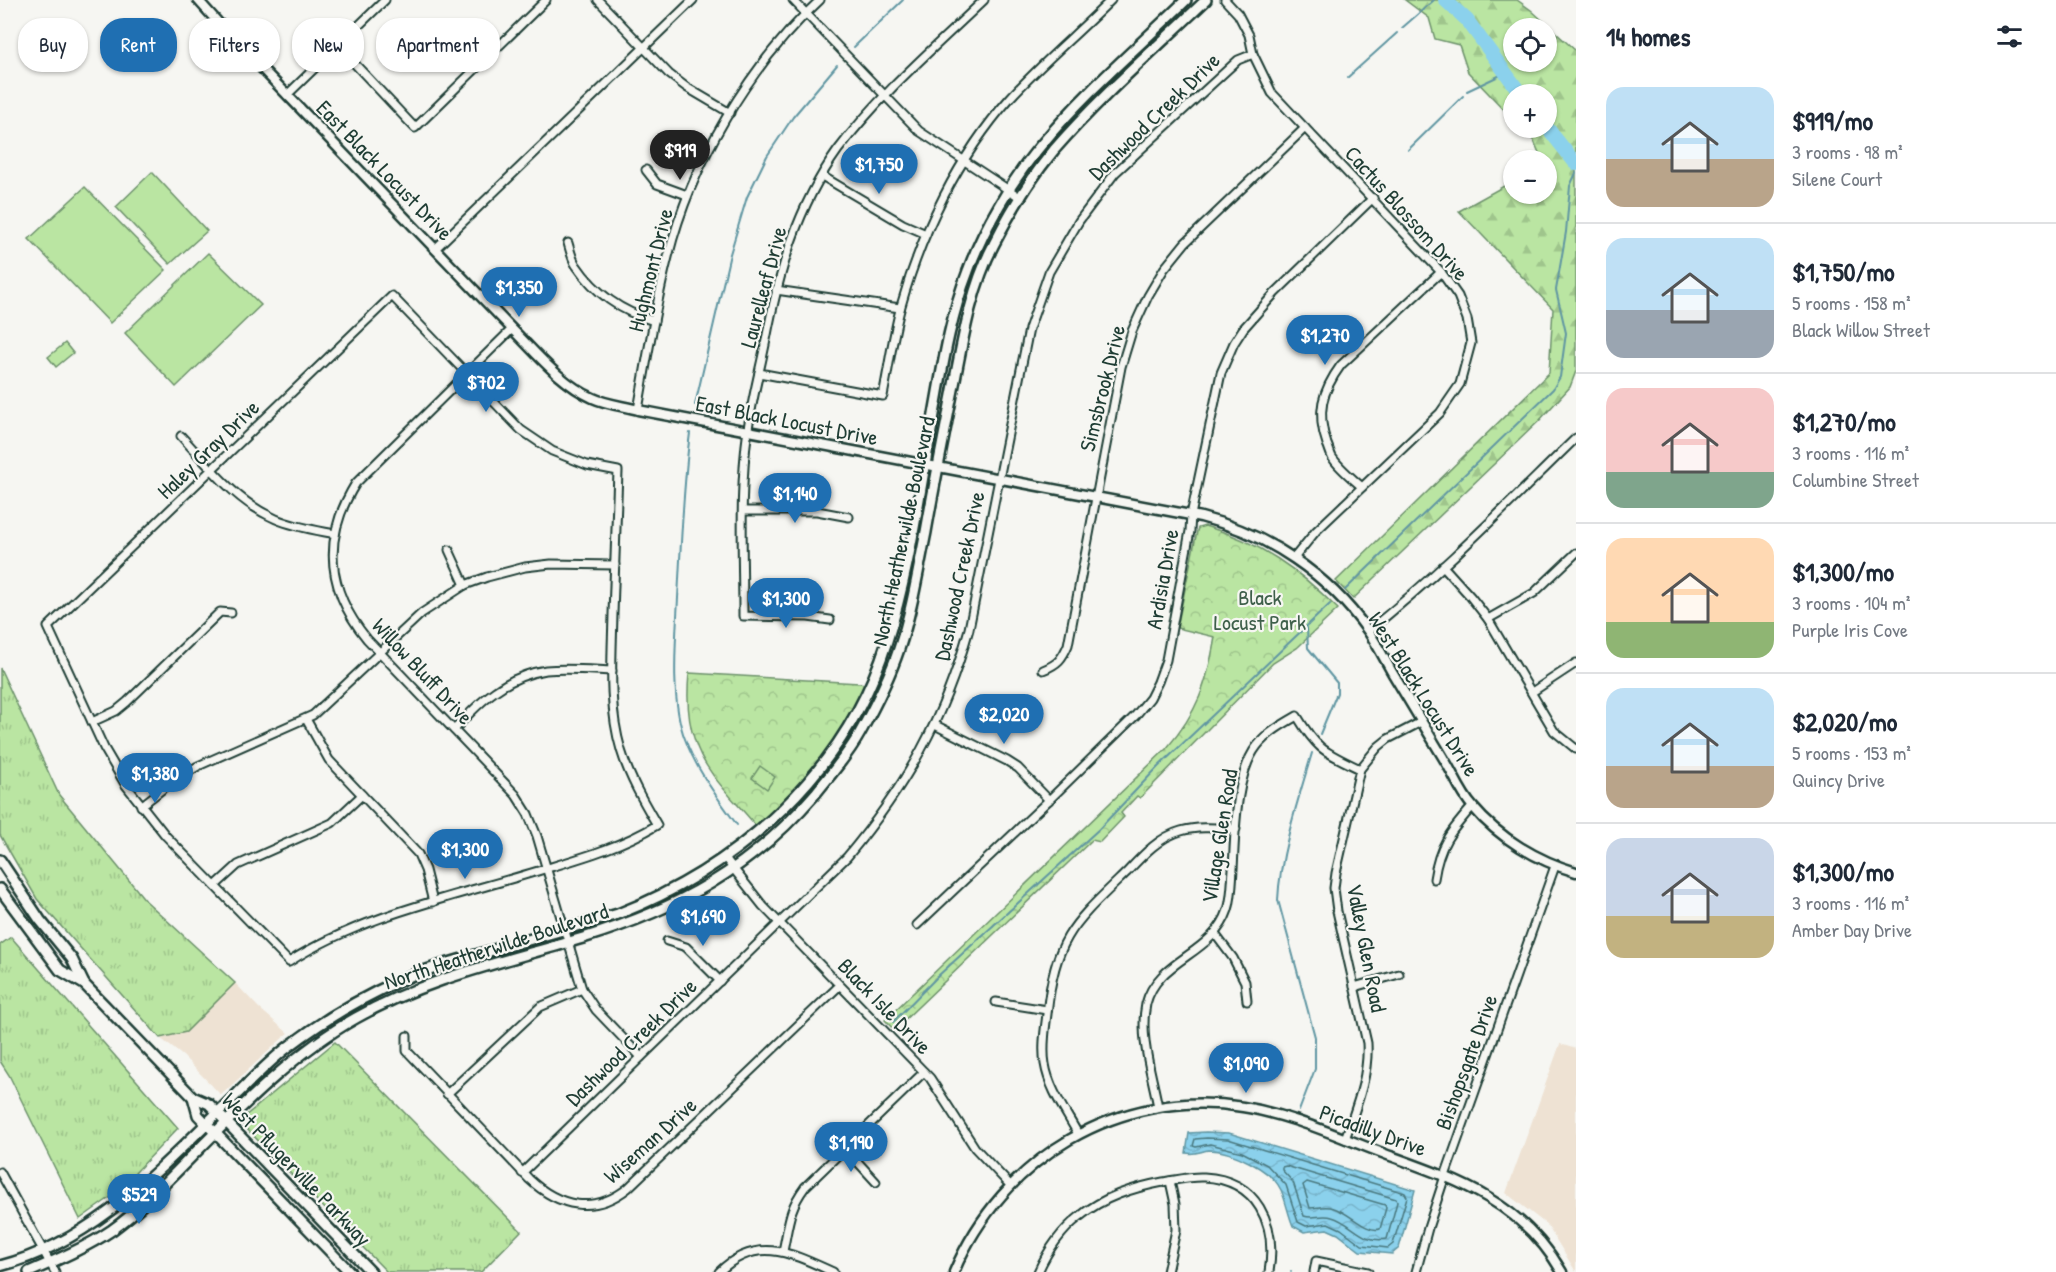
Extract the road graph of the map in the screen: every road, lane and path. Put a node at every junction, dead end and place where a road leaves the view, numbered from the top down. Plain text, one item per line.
1 (198, 0) edge
2 (385, 0) edge
3 (546, 0) edge
4 (598, 0) edge
5 (693, 0) edge
6 (793, 0) edge
7 (820, 0) edge
8 (984, 0) edge
9 (1112, 0) edge
10 (1186, 0) edge
11 (1206, 0) edge
12 (1224, 0) edge
13 (806, 13) junction
14 (364, 21) edge
15 (644, 48) junction
16 (1253, 54) junction
17 (311, 72) edge
18 (362, 72) edge
19 (287, 95) junction
20 (885, 95) junction
21 (730, 113) junction
22 (1305, 128) junction
23 (964, 162) junction
24 (646, 170) dead end
25 (822, 176) junction
26 (1009, 191) junction
27 (687, 195) junction
28 (1021, 198) junction
29 (1373, 198) junction
30 (926, 234) junction
31 (568, 243) dead end
32 (435, 249) junction
33 (1441, 272) junction
34 (776, 290) junction
35 (900, 308) junction
36 (654, 321) junction
37 (512, 329) junction
38 (759, 373) junction
39 (467, 375) junction
40 (638, 410) junction
41 (748, 431) junction
42 (180, 436) dead end
43 (1576, 438) edge
44 (925, 465) junction
45 (938, 467) junction
46 (213, 470) junction
47 (998, 478) junction
48 (1362, 487) junction
49 (1095, 496) junction
50 (744, 511) junction
51 (1191, 515) junction
52 (849, 517) dead end
53 (335, 534) junction
54 (449, 550) dead end
55 (1576, 553) edge
56 (1294, 558) junction
57 (615, 565) junction
58 (1443, 566) junction
59 (465, 585) junction
60 (231, 613) dead end
61 (1488, 619) junction
62 (830, 620) dead end
63 (1368, 631) junction
64 (379, 653) junction
65 (1576, 663) edge
66 (1043, 670) dead end
67 (612, 671) junction
68 (1532, 692) junction
69 (306, 719) junction
70 (92, 722) junction
71 (1421, 722) junction
72 (935, 724) junction
73 (454, 730) junction
74 (1576, 750) edge
75 (1360, 769) junction
76 (362, 795) junction
77 (1049, 800) junction
78 (141, 806) junction
79 (1472, 807) junction
80 (1236, 829) junction
81 (725, 858) junction
82 (0, 860) edge
83 (1555, 866) junction
84 (547, 869) junction
85 (732, 869) junction
86 (1576, 872) edge
87 (1434, 879) dead end
88 (215, 886) junction
89 (0, 890) edge
90 (433, 902) junction
91 (780, 923) junction
92 (917, 924) dead end
93 (566, 929) junction
94 (1215, 934) junction
95 (668, 941) dead end
96 (569, 942) junction
97 (1399, 974) dead end
98 (720, 981) junction
99 (84, 984) junction
100 (839, 986) junction
101 (1354, 987) junction
102 (582, 989) junction
103 (1247, 1001) dead end
104 (996, 1002) dead end
105 (1047, 1010) junction
106 (407, 1036) dead end
107 (287, 1048) junction
108 (641, 1057) junction
109 (285, 1068) junction
110 (924, 1072) junction
111 (447, 1094) junction
112 (193, 1097) junction
113 (1158, 1107) junction
114 (218, 1112) junction
115 (227, 1122) junction
116 (206, 1123) junction
117 (216, 1132) junction
118 (1078, 1134) junction
119 (1345, 1139) junction
120 (844, 1148) junction
121 (0, 1172) edge
122 (522, 1173) junction
123 (1445, 1176) junction
124 (1170, 1181) junction
125 (876, 1182) dead end
126 (3, 1183) edge
127 (1011, 1185) junction
128 (114, 1209) junction
129 (123, 1221) junction
130 (783, 1251) junction
131 (43, 1252) junction
132 (50, 1263) junction
133 (0, 1266) edge
134 (29, 1272) edge
135 (55, 1272) edge
136 (350, 1272) edge
137 (370, 1272) edge
138 (718, 1272) edge
139 (833, 1272) edge
140 (954, 1272) edge
141 (1038, 1272) edge
142 (1167, 1272) edge
143 (1269, 1272) edge
144 (1314, 1272) edge
145 (1368, 1272) edge
146 (1416, 1272) edge
147 (1562, 1272) edge

1 - 19 street, East Black Locust Drive
2 - 14 street
3 - 18 street
4 - 15 street
5 - 15 street
6 - 13 street
7 - 13 street, Hughmont Drive
8 - 20 street, Laurelleaf Drive
9 - 23 street
10 - 26 main road, North Heatherwilde Boulevard
11 - 28 main road, North Heatherwilde Boulevard
12 - 16 street, Cactus Blossom Drive
13 - 20 street
13 - 21 street, Hughmont Drive
15 - 21 street
15 - 32 street
16 - 22 street, Cactus Blossom Drive
16 - 47 street, Dashwood Creek Drive
17 - 19 street
19 - 32 street, East Black Locust Drive
20 - 23 street
20 - 25 street, Laurelleaf Drive
21 - 27 street, Hughmont Drive
22 - 29 street, Cactus Blossom Drive
22 - 49 street, Simsbrook Drive
23 - 26 street
23 - 30 street
24 - 27 street
25 - 30 street
25 - 34 street, Laurelleaf Drive
26 - 28 street
26 - 44 main road, North Heatherwilde Boulevard
27 - 36 street, Hughmont Drive
28 - 45 main road, North Heatherwilde Boulevard
29 - 33 street, Cactus Blossom Drive
29 - 51 street, Ardisia Drive
30 - 35 street
31 - 36 street
32 - 37 street, East Black Locust Drive
33 - 48 street, Cactus Blossom Drive
33 - 48 street
34 - 35 street
34 - 38 street, Laurelleaf Drive
35 - 38 street
36 - 40 street, Hughmont Drive
37 - 39 street, Willow Bluff Drive
37 - 40 street, East Black Locust Drive
38 - 41 street, Laurelleaf Drive
39 - 46 street, Haley Gray Drive
39 - 53 street, Willow Bluff Drive
39 - 57 street
40 - 41 street, East Black Locust Drive
41 - 44 street, East Black Locust Drive
41 - 50 street, Laurelleaf Drive
42 - 46 street
43 - 58 street
44 - 45 street, West Black Locust Drive
44 - 81 main road, North Heatherwilde Boulevard
45 - 47 street, West Black Locust Drive
45 - 85 main road, North Heatherwilde Boulevard
46 - 53 street
46 - 70 street, Haley Gray Drive
47 - 49 street, West Black Locust Drive
47 - 72 street, Dashwood Creek Drive
48 - 56 street, Cactus Blossom Drive
49 - 51 street, West Black Locust Drive
49 - 66 street, Simsbrook Drive
50 - 52 street
50 - 62 street, Laurelleaf Drive
51 - 56 street, West Black Locust Drive
51 - 77 street, Ardisia Drive
53 - 64 street, Willow Bluff Drive
54 - 59 street
55 - 61 street
56 - 63 street, West Black Locust Drive
57 - 59 street
57 - 67 street
58 - 61 street
58 - 63 street
59 - 64 street
60 - 70 street
61 - 68 street
63 - 71 street, West Black Locust Drive
64 - 69 street
64 - 73 street, Willow Bluff Drive
65 - 68 street
67 - 73 street
67 - 84 street
68 - 74 street
69 - 76 street
69 - 78 street
70 - 78 street
71 - 75 street, Valley Glen Road
71 - 79 street, West Black Locust Drive
72 - 77 street
72 - 91 street, Dashwood Creek Drive
73 - 84 street, Willow Bluff Drive
75 - 80 street, Village Glen Road
75 - 101 street, Valley Glen Road
76 - 88 street
76 - 90 street
77 - 92 street, Ardisia Drive
78 - 88 street
79 - 83 street, West Black Locust Drive
79 - 87 street
80 - 94 street, Village Glen Road
80 - 105 street
81 - 85 street, Black Isle Drive
81 - 93 main road, North Heatherwilde Boulevard
82 - 99 main road, West Pflugerville Parkway
83 - 86 street, West Black Locust Drive
83 - 123 street, Bishopsgate Drive
84 - 90 street
84 - 93 street, Willow Bluff Drive
85 - 91 street, Black Isle Drive
85 - 96 main road, North Heatherwilde Boulevard
88 - 90 street
89 - 99 main road, West Pflugerville Parkway
91 - 98 street, Dashwood Creek Drive
91 - 100 street, Black Isle Drive
93 - 96 street, Willow Bluff Drive
93 - 107 main road, North Heatherwilde Boulevard
94 - 103 street
94 - 113 street, Village Glen Road
95 - 98 street
96 - 102 street, Willow Bluff Drive
96 - 109 main road, North Heatherwilde Boulevard
97 - 101 street
98 - 108 street, Dashwood Creek Drive
99 - 112 main road, West Pflugerville Parkway
100 - 110 street, Black Isle Drive
100 - 122 street, Wiseman Drive
101 - 119 street, Valley Glen Road
102 - 108 street, Willow Bluff Drive
102 - 111 street
104 - 105 street
105 - 118 street
106 - 111 street, Wiseman Drive
107 - 109 main road
107 - 114 main road, North Heatherwilde Boulevard
108 - 122 street, Dashwood Creek Drive
109 - 115 main road, North Heatherwilde Boulevard
110 - 120 street
110 - 127 street, Black Isle Drive
111 - 122 street, Wiseman Drive
112 - 114 main road, West Pflugerville Parkway
112 - 116 main road, West Pflugerville Parkway
113 - 118 street, Picadilly Drive
113 - 119 street, Picadilly Drive
114 - 115 main road, West Pflugerville Parkway
114 - 116 main road, North Heatherwilde Boulevard
115 - 117 main road, North Heatherwilde Boulevard
115 - 137 main road, West Pflugerville Parkway
116 - 117 main road, West Pflugerville Parkway
116 - 128 main road, North Heatherwilde Boulevard
117 - 129 main road, North Heatherwilde Boulevard
117 - 136 main road, West Pflugerville Parkway
118 - 127 street, Picadilly Drive
119 - 123 street, Picadilly Drive
120 - 125 street
120 - 130 street
121 - 126 street
123 - 146 street, Bishopsgate Drive
123 - 147 street, Picadilly Drive
124 - 141 street
124 - 142 street
124 - 143 street
126 - 131 street
127 - 140 street, Picadilly Drive
128 - 129 street
128 - 131 main road, North Heatherwilde Boulevard
129 - 132 main road, North Heatherwilde Boulevard
130 - 138 street
130 - 139 street
131 - 132 street
131 - 133 main road, North Heatherwilde Boulevard
132 - 134 main road, North Heatherwilde Boulevard
132 - 135 street
144 - 145 street

